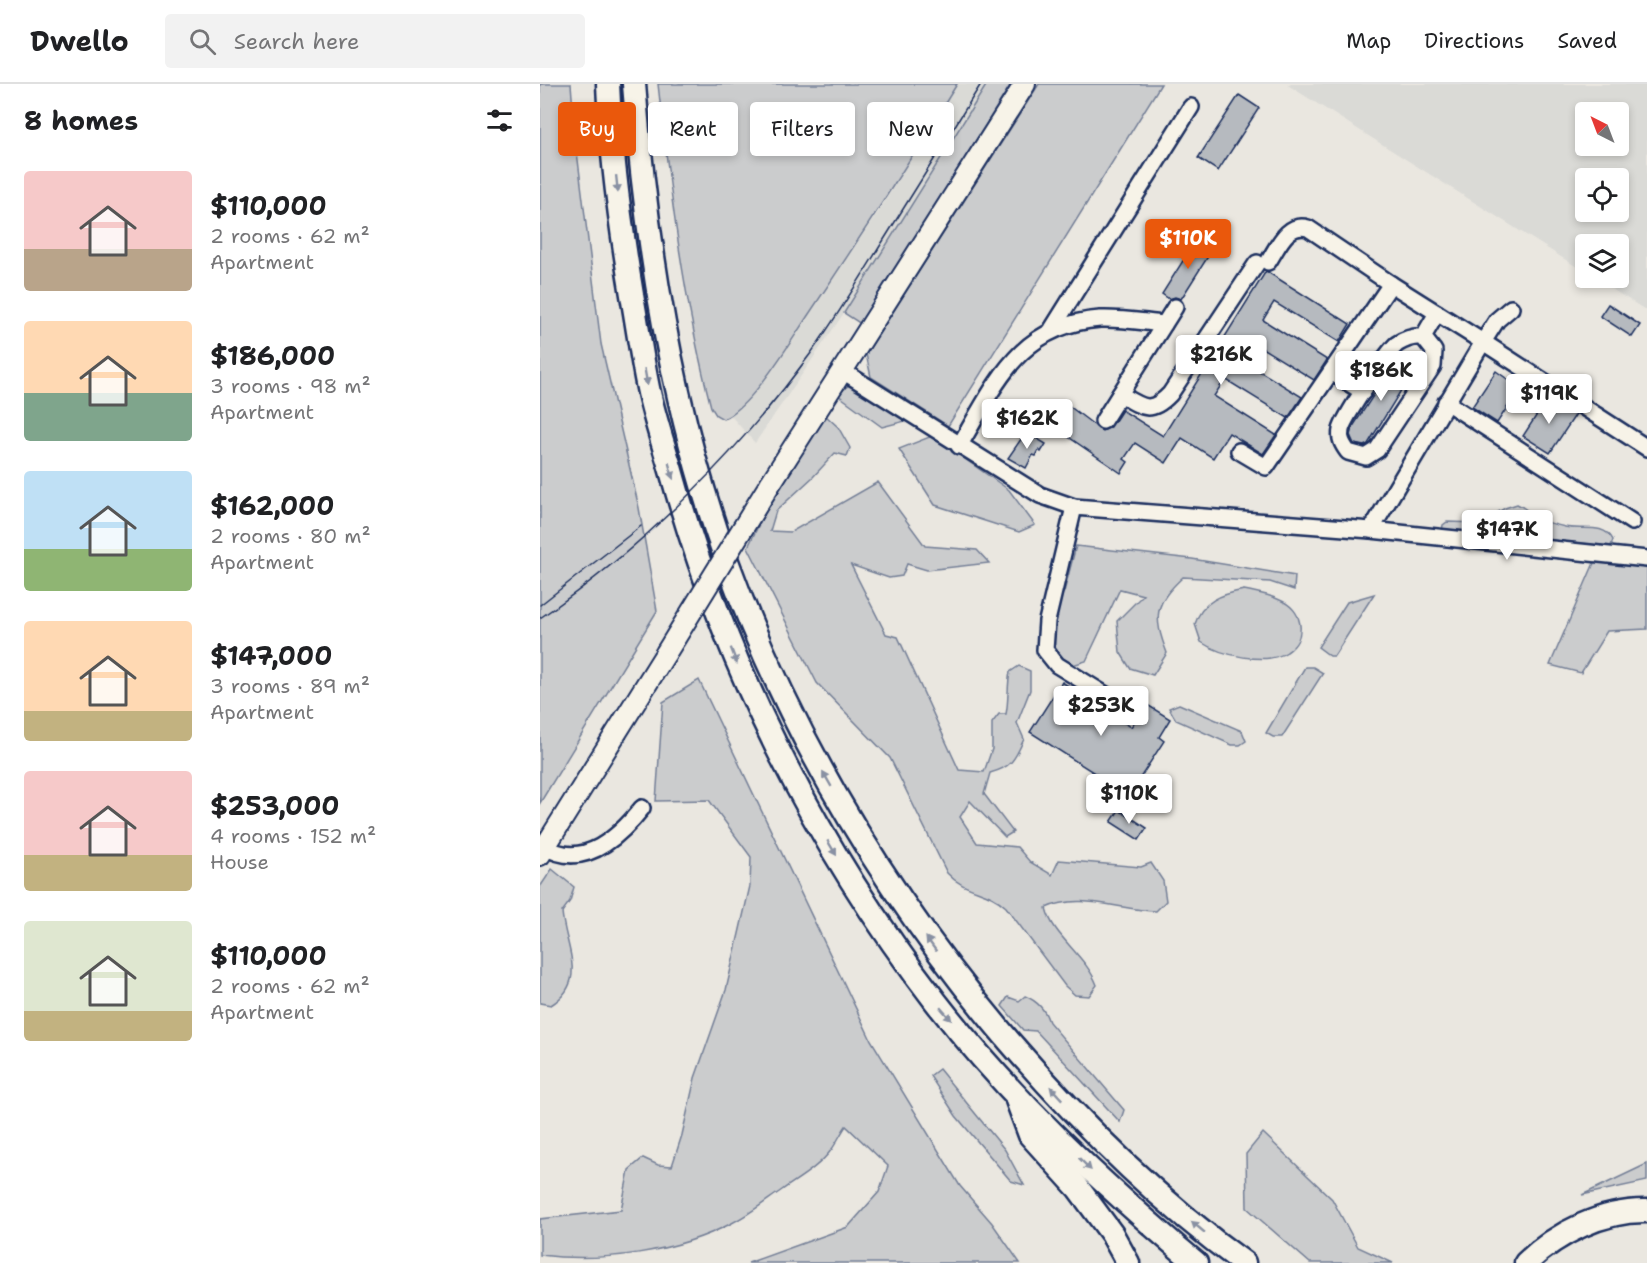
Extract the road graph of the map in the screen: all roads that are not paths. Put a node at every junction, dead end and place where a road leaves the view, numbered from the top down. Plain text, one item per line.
1 (608, 84) edge
2 (634, 84) edge
3 (1025, 84) edge
4 (1191, 107) dead end
5 (1391, 284) junction
6 (1175, 307) dead end
7 (1511, 308) dead end
8 (1437, 313) junction
9 (1164, 324) junction
10 (1052, 329) junction
11 (1423, 337) junction
12 (1483, 342) junction
13 (841, 370) junction
14 (1331, 372) junction
15 (1363, 392) junction
16 (1120, 394) junction
17 (1446, 402) junction
18 (1103, 421) dead end
19 (959, 446) junction
20 (1647, 448) edge
21 (1239, 451) dead end
22 (1074, 507) junction
23 (1632, 522) dead end
24 (1371, 530) junction
25 (1647, 559) edge
26 (1130, 710) dead end
27 (642, 808) dead end
28 (542, 851) edge
29 (1014, 1093) junction
30 (1647, 1211) edge
31 (1128, 1263) edge
32 (1196, 1263) edge
33 (1244, 1263) edge
34 (1526, 1263) edge

1 -> 29 highway
33 -> 2 highway
3 - 13 main road
4 - 10 street
5 - 8 street
5 - 14 street
5 - 16 street
6 - 9 street
7 - 12 street
8 - 11 street
8 - 12 street
9 - 10 street
9 - 16 street
10 - 19 street
11 - 15 street
11 - 15 street
12 - 17 street
12 - 20 street
13 - 19 street
13 - 28 main road, bridge
14 - 15 street
14 - 21 street
16 - 18 street
17 - 23 street
17 - 24 street
19 - 22 street
22 - 24 street
22 - 26 street
24 - 25 street
27 - 28 street
29 - 31 highway
29 -> 32 highway
30 - 34 highway

